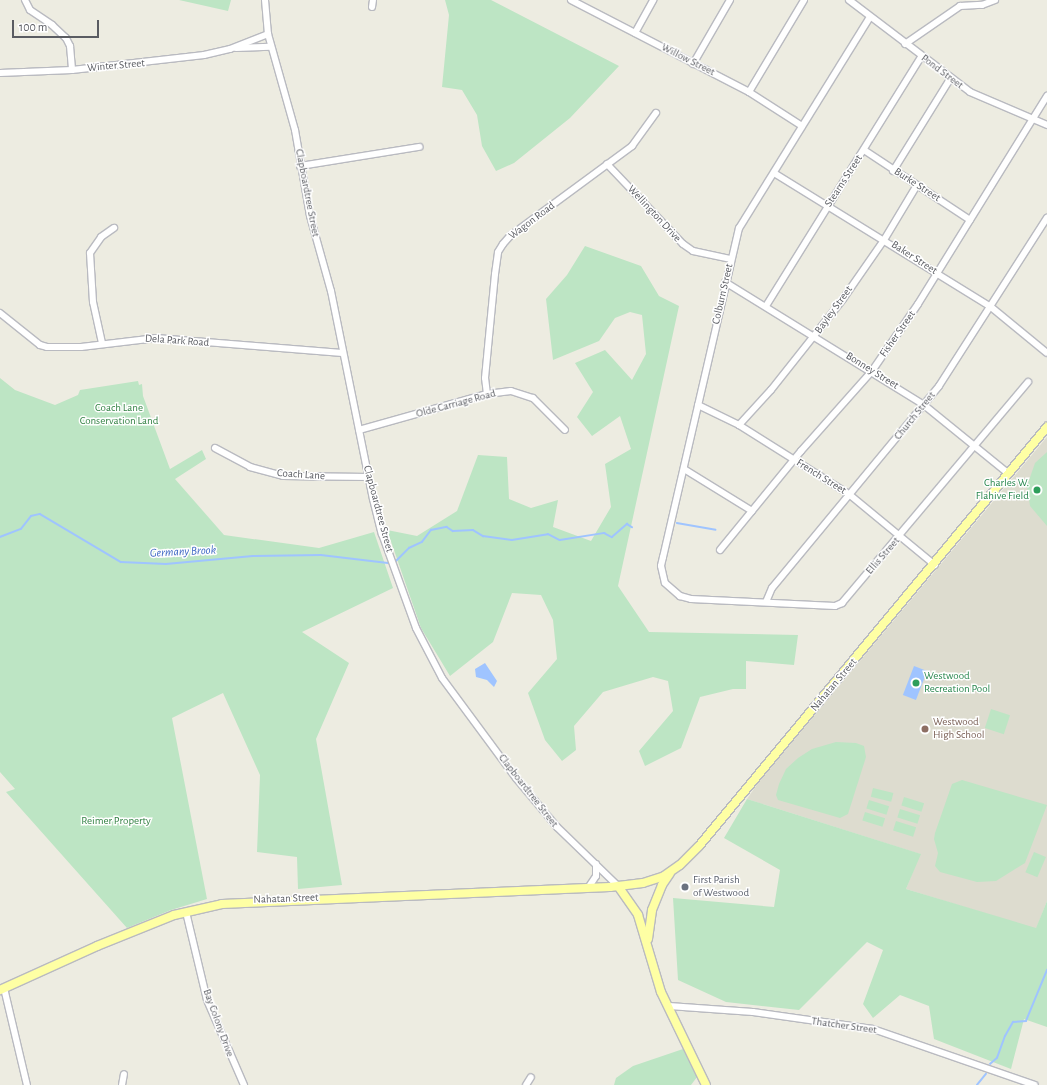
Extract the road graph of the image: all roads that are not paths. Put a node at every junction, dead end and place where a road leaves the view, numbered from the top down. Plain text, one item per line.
1 (25, 0) edge
2 (265, 0) edge
3 (374, 0) edge
4 (571, 0) edge
5 (653, 0) edge
6 (730, 0) edge
7 (804, 0) edge
8 (849, 0) edge
9 (956, 0) edge
10 (995, 0) edge
11 (579, 2) edge
12 (960, 6) junction
13 (372, 7) dead end
14 (870, 17) junction
15 (635, 33) junction
16 (268, 34) junction
17 (905, 44) junction
18 (270, 46) junction
19 (230, 49) junction
20 (921, 57) junction
21 (693, 64) junction
22 (72, 70) junction
23 (0, 73) edge
24 (950, 79) junction
25 (748, 92) junction
26 (1047, 96) edge
27 (656, 113) dead end
28 (1033, 119) junction
29 (1047, 125) edge
30 (802, 126) junction
31 (419, 148) dead end
32 (864, 150) junction
33 (607, 164) junction
34 (300, 166) junction
35 (893, 171) junction
36 (774, 173) junction
37 (917, 185) junction
38 (828, 205) junction
39 (1047, 218) edge
40 (970, 220) junction
41 (114, 228) dead end
42 (884, 240) junction
43 (731, 259) junction
44 (937, 273) junction
45 (725, 282) junction
46 (766, 306) junction
47 (991, 307) junction
48 (0, 313) edge
49 (815, 336) junction
50 (102, 343) junction
51 (342, 353) junction
52 (1047, 353) edge
53 (872, 371) junction
54 (1028, 382) dead end
55 (487, 394) junction
56 (924, 405) junction
57 (698, 406) junction
58 (739, 425) junction
59 (1047, 428) edge
60 (359, 430) junction
61 (565, 430) dead end
62 (974, 445) junction
63 (215, 448) dead end
64 (794, 460) junction
65 (684, 469) junction
66 (1008, 474) junction
67 (369, 476) junction
68 (850, 495) junction
69 (752, 511) junction
70 (900, 536) junction
71 (720, 550) dead end
72 (934, 565) junction
73 (680, 596) joint
74 (766, 602) junction
75 (596, 864) junction
76 (674, 870) junction
77 (618, 886) junction
78 (588, 888) junction
79 (186, 912) junction
80 (648, 944) junction
81 (2, 989) edge
82 (669, 1006) junction
83 (124, 1074) dead end
84 (531, 1077) dead end
85 (27, 1085) edge
86 (122, 1085) edge
87 (244, 1085) edge
88 (526, 1085) edge
89 (706, 1085) edge
90 (1036, 1085) edge

1 - 22 street
2 - 16 street, Clapboardtree Street
3 - 13 street
4 - 11 street, Willow Street
5 - 15 street
6 - 21 street
7 - 25 street
8 - 14 street, Pond Street
9 - 12 street
10 - 12 street
11 - 15 street, Willow Street
12 - 17 street
14 - 17 street, Pond Street
14 - 30 street, Colburn Street
15 - 21 street, Willow Street
16 - 18 street, Clapboardtree Street
16 - 19 street, Winter Street
17 - 20 street, Pond Street
18 - 19 street, Winter Street
18 - 34 street, Clapboardtree Street
19 - 22 street, Winter Street
20 - 24 street, Pond Street
20 - 32 street, Stearns Street
21 - 25 street, Willow Street
22 - 23 street, Winter Street
24 - 28 street, Pond Street
24 - 35 street
25 - 30 street, Willow Street
26 - 28 street, Fisher Street
27 - 33 street, Wagon Road
28 - 29 street, Pond Street
28 - 40 street, Fisher Street
30 - 36 street, Colburn Street
31 - 34 street
32 - 35 street, Burke Street
32 - 38 street, Stearns Street
33 - 43 street, Wellington Drive
33 - 55 street, Wagon Road
34 - 51 street, Clapboardtree Street
35 - 37 street, Burke Street
36 - 38 street, Baker Street
36 - 43 street, Colburn Street
37 - 40 street, Burke Street
37 - 42 street, Bayley Street
38 - 42 street, Baker Street
38 - 46 street, Stearns Street
39 - 47 street, Church Street
40 - 44 street, Fisher Street
41 - 50 street
42 - 44 street, Baker Street
42 - 49 street, Bayley Street
43 - 45 street, Colburn Street
44 - 47 street, Baker Street
44 - 53 street, Fisher Street
45 - 46 street, Bonney Street
45 - 57 street, Colburn Street
46 - 49 street, Bonney Street
47 - 52 street, Baker Street
47 - 56 street, Church Street
48 - 50 street, Dela Park Road
49 - 53 street, Bonney Street
49 - 58 street, Bayley Street
50 - 51 street, Dela Park Road
51 - 60 street, Clapboardtree Street
53 - 56 street, Bonney Street
53 - 64 street, Fisher Street
54 - 62 street, Ellis Street
55 - 60 street, Olde Carriage Road
55 - 61 street, Olde Carriage Road
56 - 62 street, Bonney Street
56 - 68 street, Church Street
57 - 58 street, French Street
57 - 65 street, Colburn Street
58 - 64 street, French Street
59 - 66 main road, Nahatan Street
60 - 67 street, Clapboardtree Street
62 - 66 street, Bonney Street
62 - 70 street, Ellis Street
63 - 67 street, Coach Lane
64 - 68 street, French Street
64 - 69 street, Fisher Street
65 - 69 street
65 - 73 street, Colburn Street
66 - 72 main road, Nahatan Street
67 - 75 street, Clapboardtree Street
68 - 70 street, French Street
68 - 74 street, Church Street
69 - 71 street, Fisher Street
70 - 72 street, French Street
70 - 74 street, Ellis Street
72 - 76 main road, Nahatan Street
73 - 74 street, Ellis Street
75 - 77 street, Clapboardtree Street
75 - 78 street
76 - 77 main road, Nahatan Street
76 - 80 main road, Clapboardtree Street
77 - 78 main road, Nahatan Street
77 - 80 main road, Clapboardtree Street
78 - 79 main road, Nahatan Street
79 - 81 main road, Nahatan Street
79 - 87 street, Bay Colony Drive
80 - 82 main road, Clapboardtree Street
81 - 85 street
82 - 89 main road, Clapboardtree Street
82 - 90 street, Thatcher Street
83 - 86 street
84 - 88 street

